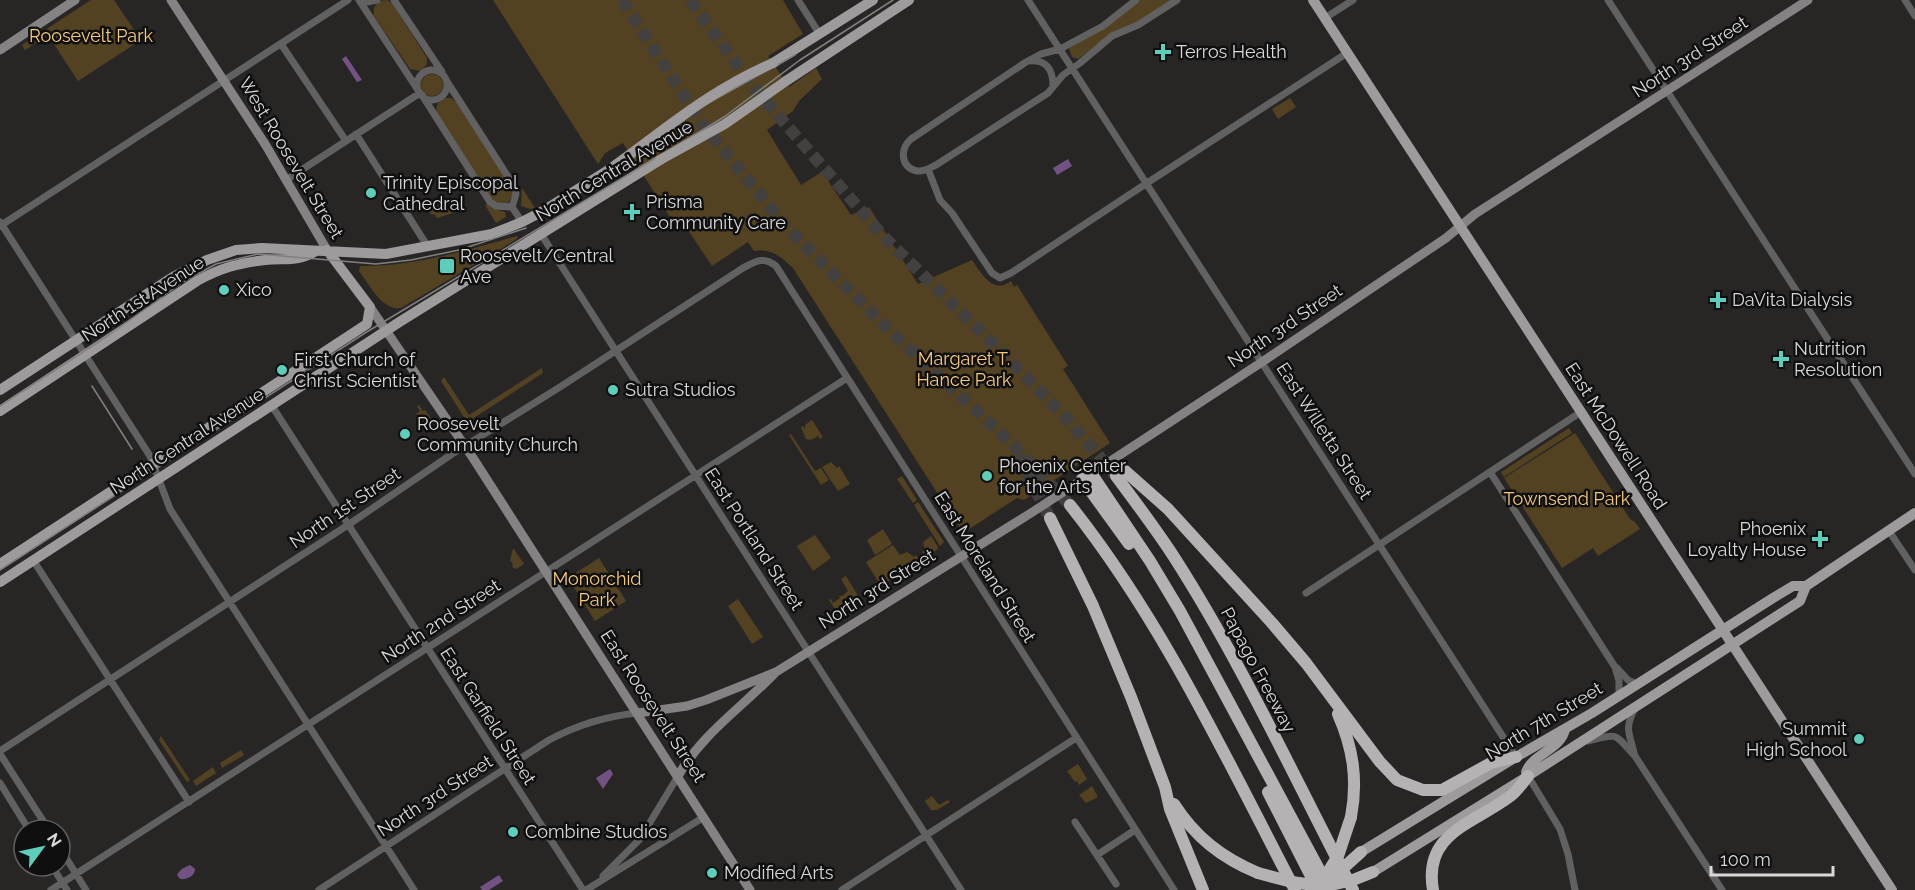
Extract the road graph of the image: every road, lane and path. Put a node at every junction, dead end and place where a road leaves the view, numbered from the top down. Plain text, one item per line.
1 (75, 0) edge
2 (171, 0) edge
3 (348, 0) edge
4 (360, 0) edge
5 (377, 0) edge
6 (394, 0) edge
7 (798, 0) edge
8 (873, 0) edge
9 (909, 0) edge
10 (1028, 0) edge
11 (1136, 0) edge
12 (1177, 0) edge
13 (1313, 0) edge
14 (1353, 0) edge
15 (1608, 0) edge
16 (1808, 0) edge
17 (1905, 0) edge
18 (1915, 16) edge
19 (1325, 18) junction
20 (819, 33) junction
21 (281, 44) junction
22 (1060, 49) junction
23 (0, 50) edge
24 (1347, 53) junction
25 (1026, 62) junction
26 (1073, 69) junction
27 (445, 77) junction
28 (224, 81) junction
29 (1053, 86) junction
30 (1667, 91) junction
31 (420, 93) junction
32 (356, 134) junction
33 (346, 141) junction
34 (928, 169) junction
35 (286, 180) junction
36 (1147, 183) junction
37 (512, 207) junction
38 (522, 222) junction
39 (1, 225) edge
40 (1460, 228) junction
41 (541, 234) junction
42 (428, 247) junction
43 (322, 250) junction
44 (770, 261) joint
45 (370, 307) junction
46 (386, 330) junction
47 (76, 342) junction
48 (616, 350) junction
49 (85, 356) junction
50 (1262, 362) junction
51 (847, 378) junction
52 (0, 390) edge
53 (295, 390) junction
54 (272, 406) junction
55 (0, 411) edge
56 (1581, 412) junction
57 (207, 428) junction
58 (465, 446) junction
59 (156, 471) junction
60 (1490, 472) junction
61 (1915, 474) edge
62 (696, 475) junction
63 (1087, 476) junction
64 (1070, 505) tunnel mouth
65 (1915, 513) edge
66 (1050, 518) tunnel mouth
67 (348, 525) junction
68 (1889, 531) junction
69 (1378, 544) junction
70 (960, 556) junction
71 (33, 560) junction
72 (0, 564) edge
73 (546, 570) junction
74 (1915, 570) edge
75 (0, 582) edge
76 (1806, 586) junction
77 (1306, 593) dead end
78 (229, 602) junction
79 (1721, 629) junction
80 (1732, 645) junction
81 (426, 649) junction
82 (808, 652) junction
83 (1615, 667) junction
84 (776, 672) junction
85 (111, 679) junction
86 (1636, 684) junction
87 (1328, 694) junction
88 (1619, 695) junction
89 (1635, 707) junction
90 (638, 713) junction
91 (308, 725) junction
92 (1564, 729) junction
93 (1076, 738) junction
94 (1578, 743) junction
95 (0, 752) edge
96 (1635, 756) junction
97 (1516, 757) junction
98 (505, 770) junction
99 (678, 776) junction
100 (1528, 776) junction
101 (0, 783) edge
102 (1165, 787) junction
103 (189, 802) junction
104 (704, 817) junction
105 (22, 818) edge
106 (41, 818) edge
107 (1075, 822) dead end
108 (1135, 830) junction
109 (926, 835) junction
110 (387, 847) junction
111 (1361, 852) junction
112 (1097, 855) junction
113 (72, 868) edge
114 (1330, 871) junction
115 (1373, 872) junction
116 (76, 874) junction
117 (60, 878) edge
118 (63, 883) junction
119 (1116, 884) dead end
120 (594, 885) junction
121 (1318, 888) edge
122 (51, 890) edge
123 (67, 890) edge
124 (86, 890) edge
125 (319, 890) edge
126 (414, 890) edge
127 (584, 890) edge
128 (750, 890) edge
129 (842, 890) edge
130 (961, 890) edge
131 (1174, 890) edge
132 (1203, 890) edge
133 (1295, 890) edge
134 (1344, 890) edge
135 (1353, 890) edge
136 (1432, 890) edge
137 (1575, 890) edge
138 (1722, 890) edge
139 (1892, 890) edge

1 - 23 street
2 - 28 street, West Roosevelt Street
3 - 21 street
4 - 5 street
4 - 31 street
6 - 27 street
7 - 20 street
8 - 20 main road, North Central Avenue
9 - 41 main road, North Central Avenue, bridge
10 - 22 street, East Willetta Street
11 - 22 street
12 - 26 street
13 - 19 main road, East McDowell Road
14 - 19 street
15 - 30 street
16 - 30 street, North 3rd Street
17 - 18 street
19 - 24 main road, East McDowell Road
20 - 38 main road, North Central Avenue, bridge
21 - 28 street
21 - 33 street
22 - 25 street
22 - 26 street, East Willetta Street
24 - 36 street
24 - 40 main road, East McDowell Road
25 - 29 street
25 - 34 street
26 - 29 street
26 - 36 street, East Willetta Street
27 - 31 street
27 - 31 street
27 - 37 street
28 - 35 street, West Roosevelt Street
28 - 39 street
29 - 34 street
30 - 40 street, North 3rd Street
30 - 61 street
31 - 32 street
31 - 37 street
32 - 33 street
32 - 42 street
33 - 35 street
34 - 36 street
35 - 43 street, West Roosevelt Street
36 - 50 street, East Willetta Street
37 - 38 street
38 - 42 main road, North Central Avenue
39 - 47 street
40 - 50 street, North 3rd Street
40 - 56 main road, East McDowell Road
41 - 46 main road, North Central Avenue
41 - 48 street, East Portland Street
42 - 43 main road, North Central Avenue
43 - 45 main road, West Roosevelt Street
43 - 47 main road, North 1st Avenue
43 - 49 main road, North 1st Avenue
44 - 48 street, North 1st Street
44 - 51 street, East Moreland Street
45 - 46 street, West Roosevelt Street
45 - 57 main road, North Central Avenue
46 - 53 main road, North Central Avenue
46 - 58 street, East Roosevelt Street
47 - 49 street
47 - 52 main road, North 1st Avenue
48 - 58 street, North 1st Street
48 - 62 street, East Portland Street
49 - 55 main road, North 1st Avenue
49 - 59 street
50 - 63 street, North 3rd Street
50 - 69 street, East Willetta Street
51 - 62 street, North 2nd Street
51 - 70 street, East Moreland Street
53 - 54 main road, North Central Avenue
53 - 57 main road
54 - 59 main road, North Central Avenue
54 - 67 street, East Garfield Street
56 - 60 street
56 - 79 main road, East McDowell Road
57 - 59 main road, North Central Avenue
58 - 67 street, North 1st Street
58 - 73 street, East Roosevelt Street
59 - 71 main road, North Central Avenue
59 - 72 main road, North Central Avenue
59 - 78 street
60 - 69 street
60 - 83 street
62 - 73 street, North 2nd Street
62 - 82 street, East Portland Street
63 - 70 street, North 3rd Street
63 - 121 highway
64 - 133 highway
65 - 68 main road, North 7th Street
66 - 102 highway
67 - 78 street, North 1st Street
67 - 81 street, East Garfield Street
68 - 74 street
68 - 76 main road, North 7th Street
69 - 77 street
69 - 97 street, East Willetta Street
70 - 82 street, North 3rd Street
70 - 93 street, East Moreland Street
71 - 75 main road, North Central Avenue
71 - 85 street
73 - 81 street, North 2nd Street
73 - 90 street, East Roosevelt Street
76 - 79 main road, North 7th Street
76 - 80 main road, North 7th Street
78 - 85 street, North 1st Street
78 - 91 street
79 - 80 main road, East McDowell Road
79 - 86 main road, North 7th Street
80 - 89 main road, North 7th Street
80 - 139 main road, East McDowell Road
81 - 91 street, North 2nd Street
81 - 98 street, East Garfield Street
82 - 84 street, North 3rd Street
82 - 109 street, East Portland Street
83 - 86 street
83 - 88 street
84 - 90 street, North 3rd Street
84 - 99 street, North 3rd Street
85 - 95 street, North 1st Street
85 - 103 street
86 - 88 main road, North 7th Street
87 - 97 highway
87 - 114 highway, bridge
87 - 135 highway, Papago Freeway
88 - 92 main road, North 7th Street
89 - 94 main road, North 7th Street
89 - 96 street
90 - 98 street, North 3rd Street
90 - 99 street, East Roosevelt Street
91 - 103 street, North 2nd Street
91 - 110 street
92 - 97 main road, North 7th Street
92 - 100 main road
93 - 108 street, East Moreland Street
93 - 109 street
94 - 96 street
94 - 100 main road, North 7th Street
95 - 106 street
96 - 138 street
97 - 111 main road, North 7th Street
98 - 110 street, North 3rd Street
98 - 127 street, East Garfield Street
99 - 104 street, East Roosevelt Street
99 - 120 street
100 - 115 main road, North 7th Street
100 - 136 highway
100 - 137 street
101 - 105 street
102 - 121 highway, bridge
102 - 132 highway
103 - 116 street, North 2nd Street
104 - 120 street
104 - 128 street, East Roosevelt Street
107 - 112 street
108 - 112 street
108 - 131 street, East Moreland Street
109 - 129 street
109 - 130 street, East Portland Street
110 - 125 street, North 3rd Street
110 - 126 street
111 - 114 main road, North 7th Street, bridge
111 - 121 highway, bridge
112 - 119 street
113 - 116 street
114 - 121 highway, bridge
115 - 121 highway, bridge
115 - 134 main road, North 7th Street, bridge
116 - 118 street, North 2nd Street
116 - 124 street
117 - 118 street
118 - 122 street, North 2nd Street
118 - 123 street
120 - 127 street

